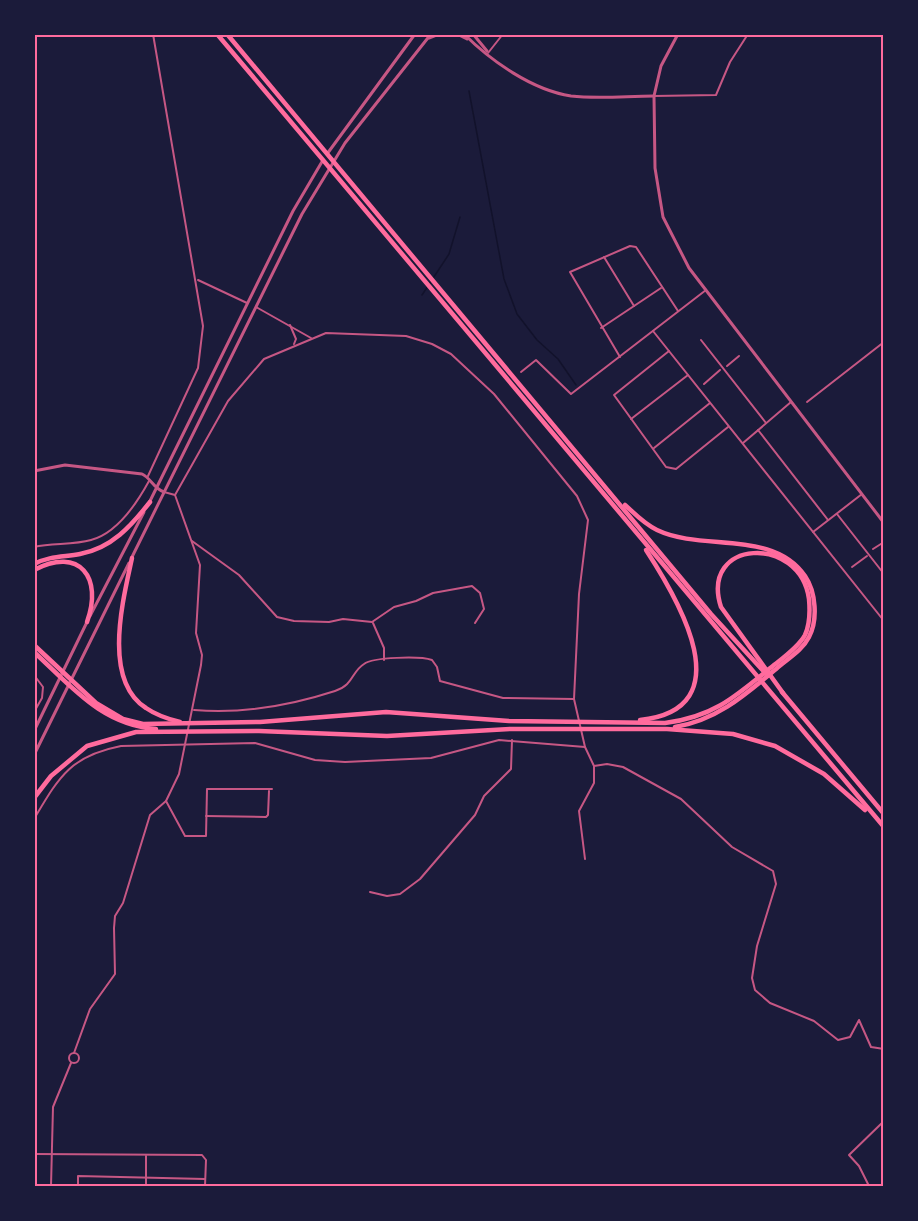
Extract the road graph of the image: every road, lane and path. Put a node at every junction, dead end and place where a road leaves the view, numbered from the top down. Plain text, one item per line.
1 (153, 34) edge
2 (217, 34) edge
3 (227, 34) edge
4 (415, 34) edge
5 (431, 34) edge
6 (439, 34) edge
7 (457, 34) edge
8 (464, 34) edge
9 (503, 34) edge
10 (678, 34) edge
11 (748, 34) edge
12 (473, 35) edge
13 (428, 38) junction
14 (470, 40) junction
15 (488, 53) junction
16 (654, 96) junction
17 (604, 257) junction
18 (197, 280) junction
19 (663, 287) junction
20 (706, 290) junction
21 (247, 303) junction
22 (634, 306) junction
23 (256, 307) junction
24 (678, 311) junction
25 (290, 325) junction
26 (602, 328) junction
27 (653, 331) junction
28 (311, 339) junction
29 (701, 340) dead end
30 (884, 342) edge
31 (293, 345) junction
32 (669, 351) junction
33 (739, 356) dead end
34 (620, 357) junction
35 (726, 366) dead end
36 (720, 370) dead end
37 (521, 372) dead end
38 (688, 375) junction
39 (704, 384) dead end
40 (499, 391) dead end
41 (494, 394) junction
42 (791, 402) junction
43 (807, 402) dead end
44 (710, 403) junction
45 (631, 420) junction
46 (766, 423) junction
47 (729, 427) junction
48 (758, 430) junction
49 (742, 444) junction
50 (653, 448) junction
51 (34, 471) edge
52 (148, 478) junction
53 (156, 489) junction
54 (164, 492) junction
55 (612, 492) junction
56 (862, 494) junction
57 (175, 495) junction
58 (150, 502) junction
59 (837, 514) junction
60 (828, 520) junction
61 (884, 522) edge
62 (634, 532) junction
63 (813, 532) junction
64 (192, 541) junction
65 (884, 542) edge
66 (34, 547) edge
67 (873, 549) dead end
68 (867, 556) dead end
69 (132, 558) junction
70 (34, 564) edge
71 (852, 567) dead end
72 (34, 570) edge
73 (884, 574) edge
74 (884, 621) edge
75 (87, 622) junction
76 (372, 622) junction
77 (476, 623) dead end
78 (34, 645) edge
79 (34, 652) edge
80 (384, 660) junction
81 (776, 666) junction
82 (57, 669) junction
83 (34, 675) edge
84 (750, 688) junction
85 (783, 693) junction
86 (86, 696) junction
87 (574, 699) junction
88 (194, 710) junction
89 (34, 712) edge
90 (618, 722) junction
91 (186, 724) junction
92 (667, 729) junction
93 (34, 731) edge
94 (183, 731) junction
95 (512, 741) junction
96 (186, 746) junction
97 (585, 747) junction
98 (34, 755) edge
99 (594, 766) junction
100 (34, 798) edge
101 (166, 801) junction
102 (884, 814) edge
103 (206, 816) junction
104 (34, 819) edge
105 (883, 827) edge
106 (585, 859) dead end
107 (370, 892) dead end
108 (884, 1049) edge
109 (74, 1053) junction
110 (71, 1063) junction
111 (884, 1121) edge
112 (34, 1154) edge
113 (50, 1154) junction
114 (146, 1155) junction
115 (146, 1176) junction
116 (205, 1179) junction
117 (51, 1186) edge
118 (78, 1186) edge
119 (146, 1186) edge
120 (205, 1186) edge
121 (869, 1186) edge

1 - 18 street
2 - 62 highway
3 - 55 highway
4 - 21 street
5 - 13 street
6 - 13 street
7 - 14 street
8 - 14 street
9 - 15 street
10 - 16 street
11 - 16 street
12 - 15 street
13 - 23 street
14 - 15 street
15 - 16 street
16 - 20 street
17 - 19 street
17 - 22 street
17 - 26 street
18 - 21 street
18 - 52 street
19 - 22 street
19 - 24 street
20 - 24 street
20 - 42 street
21 - 23 street
21 - 53 street
22 - 26 street
23 - 25 street
23 - 54 street
24 - 27 street
25 - 28 street
25 - 31 street
26 - 34 street
27 - 32 street
27 - 34 street
28 - 31 street
28 - 41 street
29 - 46 street
30 - 43 street
31 - 57 street
32 - 38 street
32 - 45 street
33 - 35 street
34 - 37 street
36 - 39 street
38 - 44 street
38 - 45 street
40 - 41 street
41 - 87 street
42 - 46 street
42 - 56 street
44 - 47 street
44 - 50 street
45 - 50 street
46 - 48 street
47 - 49 street
47 - 50 street
48 - 49 street
48 - 60 street
49 - 63 street
51 - 52 street
52 - 53 street
52 - 66 street
53 - 54 street
53 - 58 street
54 - 57 street
54 - 69 street
55 - 81 highway
55 - 85 highway
56 - 59 street
56 - 61 street
57 - 64 street
58 - 70 highway
58 - 75 street
59 - 60 street
59 - 73 street
60 - 63 street
62 - 90 highway
62 - 105 highway
63 - 74 street
64 - 76 street
64 - 88 street
65 - 67 street
68 - 71 street
69 - 91 highway
69 - 98 street
72 - 75 highway
75 - 93 street
76 - 77 street
76 - 80 street
78 - 82 highway
79 - 82 highway
80 - 87 street
80 - 88 street
81 - 84 highway
81 - 85 highway
82 - 86 highway
83 - 89 street
84 - 90 highway
84 - 92 highway
85 - 102 highway
86 - 91 highway
86 - 94 highway
87 - 97 street
88 - 96 street
90 - 91 highway
92 - 94 highway
92 - 105 highway
94 - 100 highway
95 - 96 street
95 - 97 street
95 - 107 street
96 - 101 street
96 - 104 street
97 - 99 street
99 - 106 street
99 - 108 street
101 - 103 street
101 - 109 street
103 - 103 street
109 - 110 street
109 - 110 street
110 - 113 street
111 - 121 street
112 - 113 street
113 - 114 street
113 - 117 street
114 - 115 street
114 - 116 street
115 - 116 street
115 - 118 street
115 - 119 street
116 - 120 street

